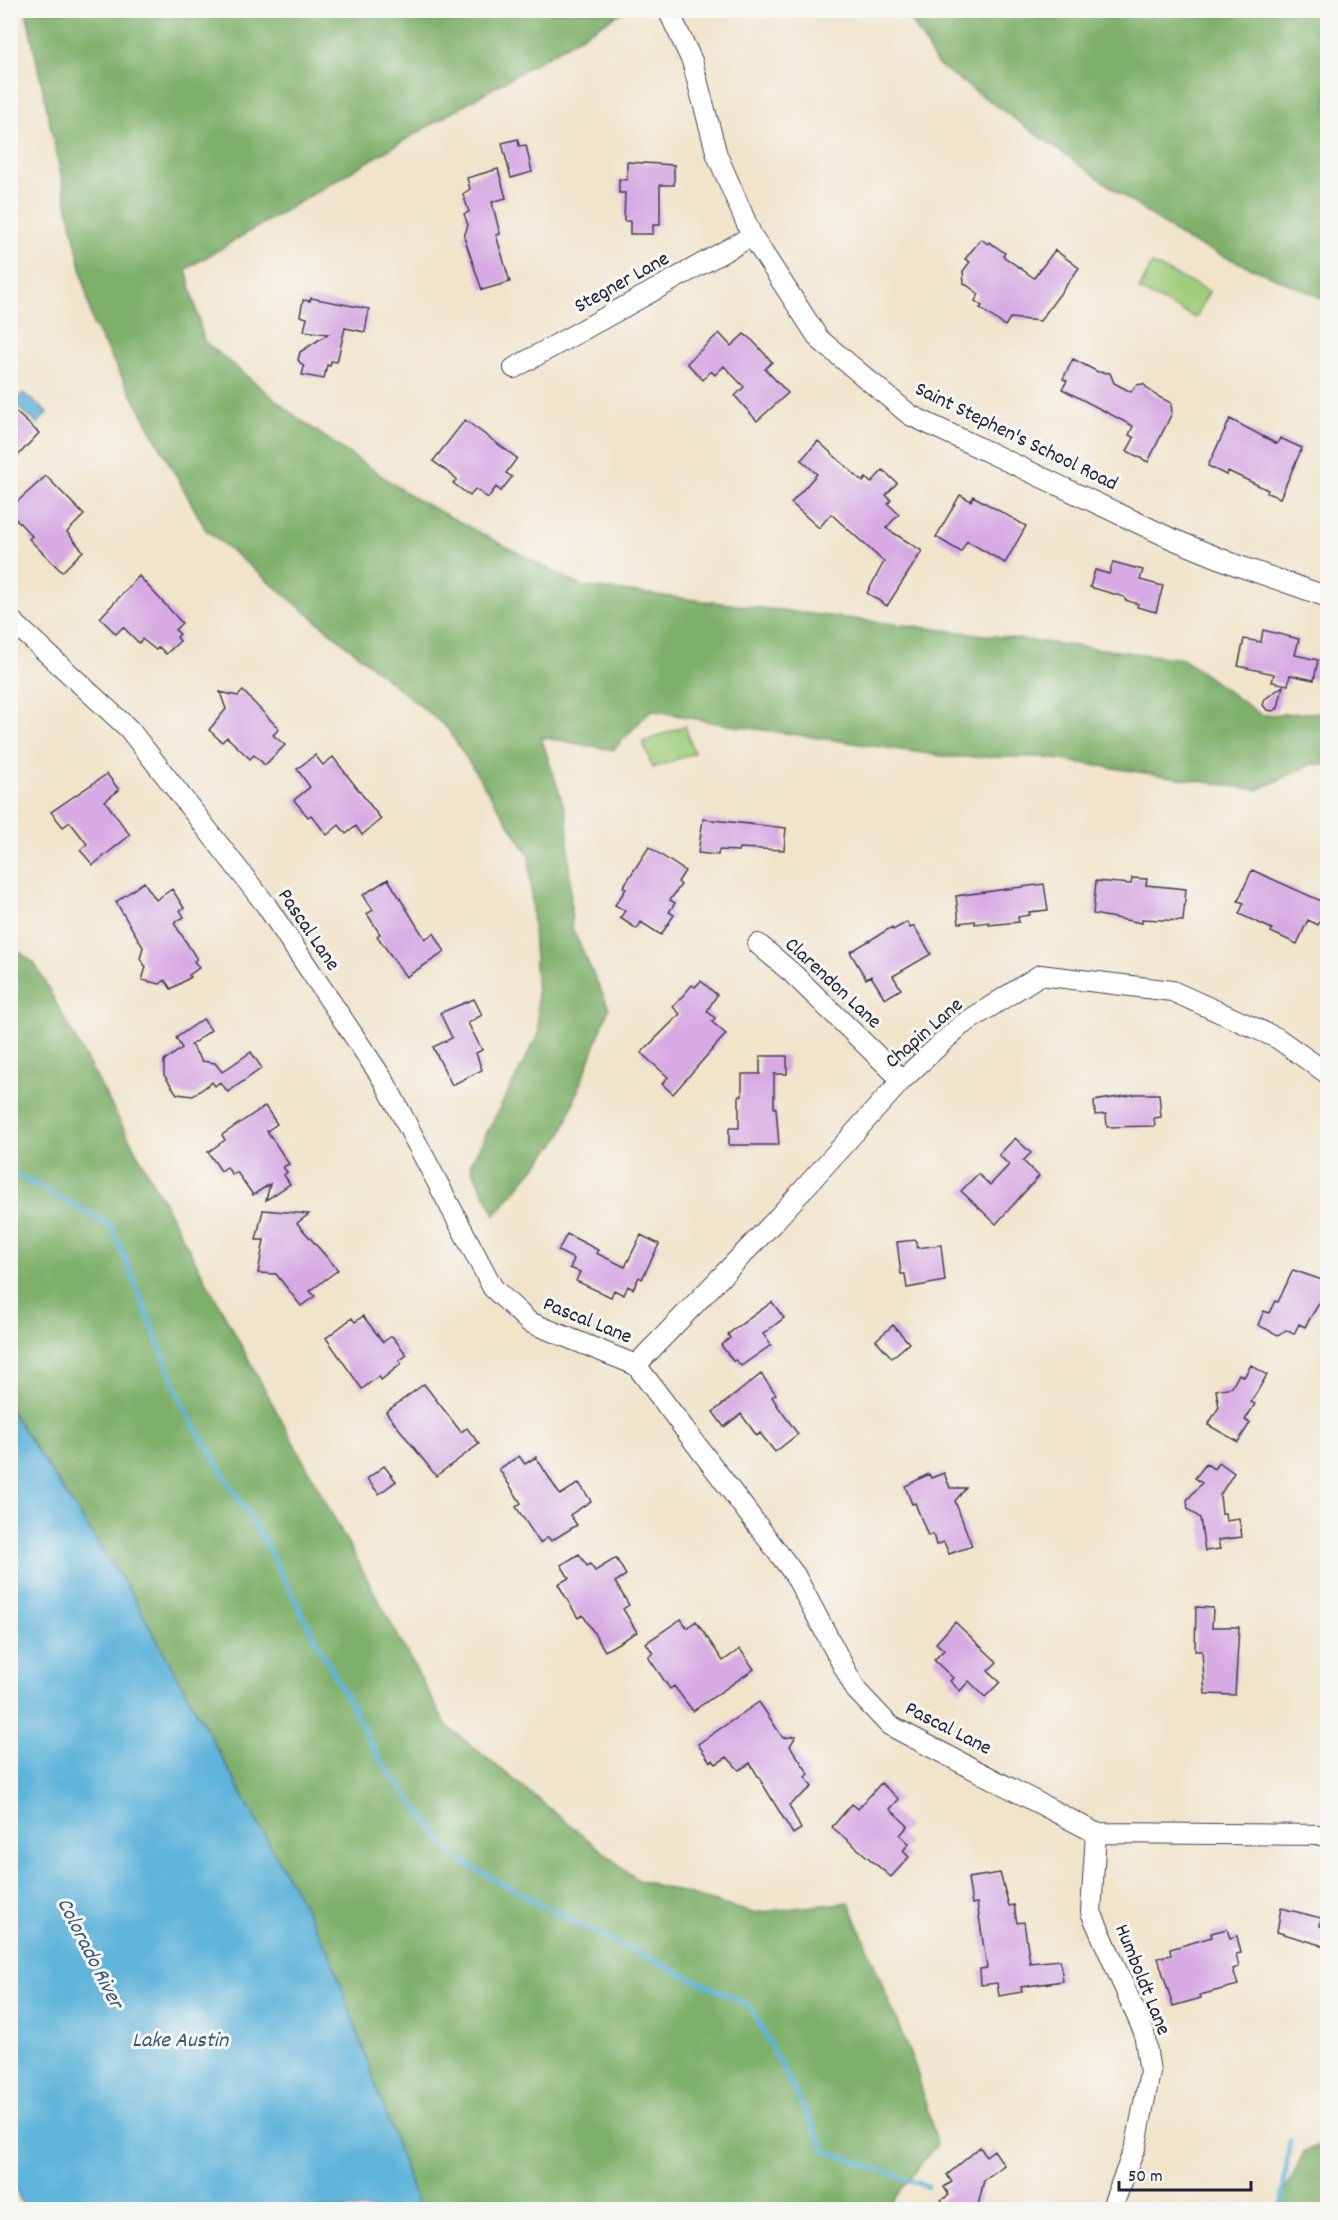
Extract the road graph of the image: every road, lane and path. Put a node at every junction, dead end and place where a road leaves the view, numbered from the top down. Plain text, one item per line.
1 (668, 10) edge
2 (752, 236) junction
3 (514, 368) dead end
4 (1328, 597) edge
5 (10, 619) edge
6 (758, 944) dead end
7 (1328, 1074) edge
8 (902, 1080) junction
9 (636, 1365) junction
10 (1096, 1833) junction
11 (1328, 1835) edge
12 (1111, 2210) edge

1 - 2 street, Saint Stephen's School Road
2 - 3 street, Stegner Lane
2 - 4 street, Saint Stephen's School Road
5 - 9 street, Pascal Lane
6 - 8 street, Clarendon Lane
7 - 8 street, Chapin Lane
8 - 9 street, Chapin Lane
9 - 10 street, Pascal Lane
10 - 11 street, Pascal Lane
10 - 12 street, Humboldt Lane

